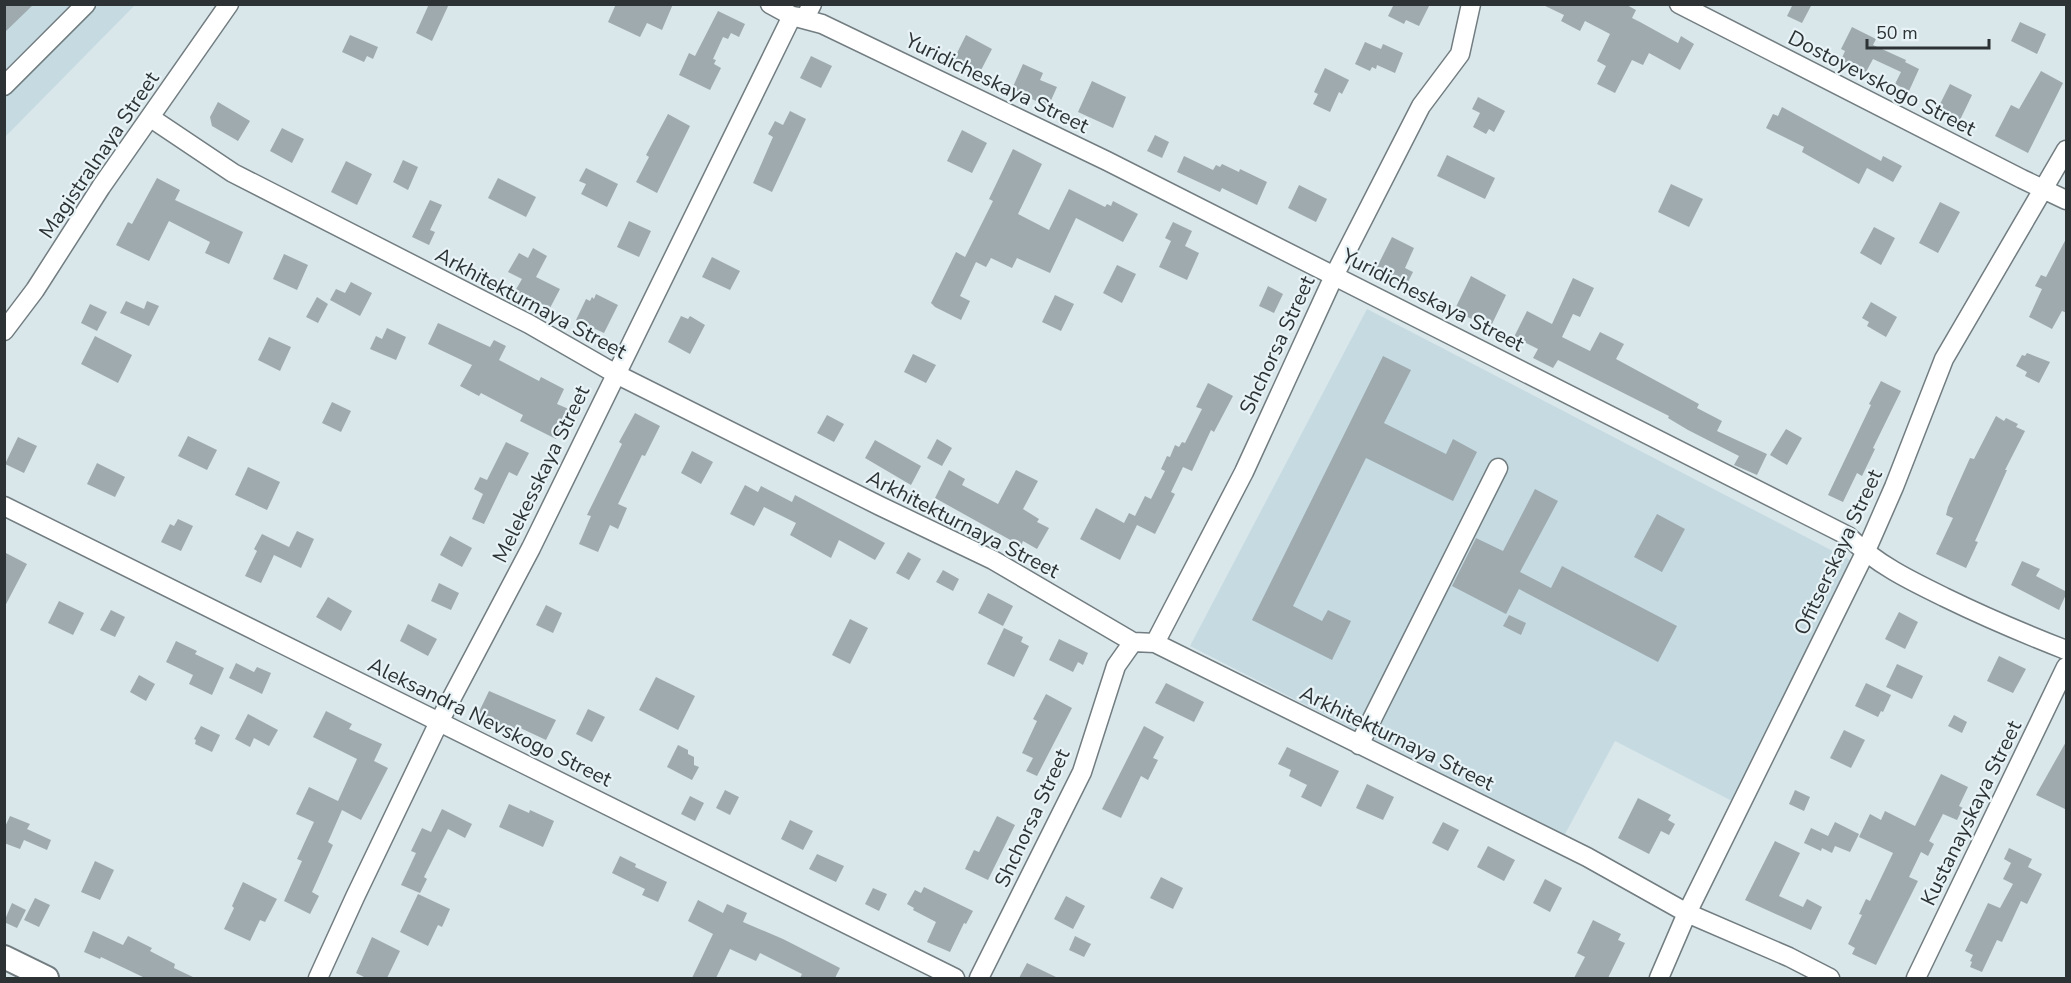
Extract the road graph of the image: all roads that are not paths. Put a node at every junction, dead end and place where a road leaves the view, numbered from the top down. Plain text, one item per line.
1 (86, 4) edge
2 (229, 4) edge
3 (770, 4) edge
4 (1471, 4) edge
5 (1679, 4) edge
6 (803, 13) edge
7 (4, 86) edge
8 (151, 118) junction
9 (2067, 150) edge
10 (2044, 190) junction
11 (2067, 200) edge
12 (1334, 276) junction
13 (4, 331) edge
14 (616, 374) junction
15 (1498, 468) dead end
16 (4, 506) edge
17 (1865, 553) junction
18 (1133, 642) junction
19 (1155, 643) junction
20 (2067, 650) edge
21 (2067, 667) edge
22 (439, 722) junction
23 (1359, 745) junction
24 (1687, 913) junction
25 (4, 957) edge
26 (47, 978) edge
27 (318, 978) edge
28 (955, 978) edge
29 (979, 978) edge
30 (1659, 978) edge
31 (1830, 978) edge
32 (1916, 978) edge

1 - 7 street
2 - 8 street, Magistralnaya Street
3 - 6 street, Yuridicheskaya Street
4 - 12 street, Shchorsa Street
5 - 10 street, Dostoyevskogo Street
6 - 12 street, Yuridicheskaya Street
6 - 14 street, Melekesskaya Street
8 - 13 street, Magistralnaya Street
8 - 14 street, Arkhitekturnaya Street
9 - 10 street, Ofitserskaya Street
10 - 11 street, Dostoyevskogo Street
10 - 17 street, Ofitserskaya Street
12 - 17 street, Yuridicheskaya Street
12 - 19 street, Shchorsa Street
14 - 18 street, Arkhitekturnaya Street
14 - 22 street, Melekesskaya Street
15 - 23 street
16 - 22 street, Aleksandra Nevskogo Street
17 - 20 street, Yuridicheskaya Street
17 - 24 street, Ofitserskaya Street
18 - 19 street, Arkhitekturnaya Street
18 - 29 street, Shchorsa Street
19 - 23 street, Arkhitekturnaya Street
21 - 32 street, Kustanayskaya Street
22 - 27 street, Melekesskaya Street
22 - 28 street, Aleksandra Nevskogo Street
23 - 24 street, Arkhitekturnaya Street
24 - 30 street, Ofitserskaya Street
24 - 31 street, Arkhitekturnaya Street
25 - 26 main road

